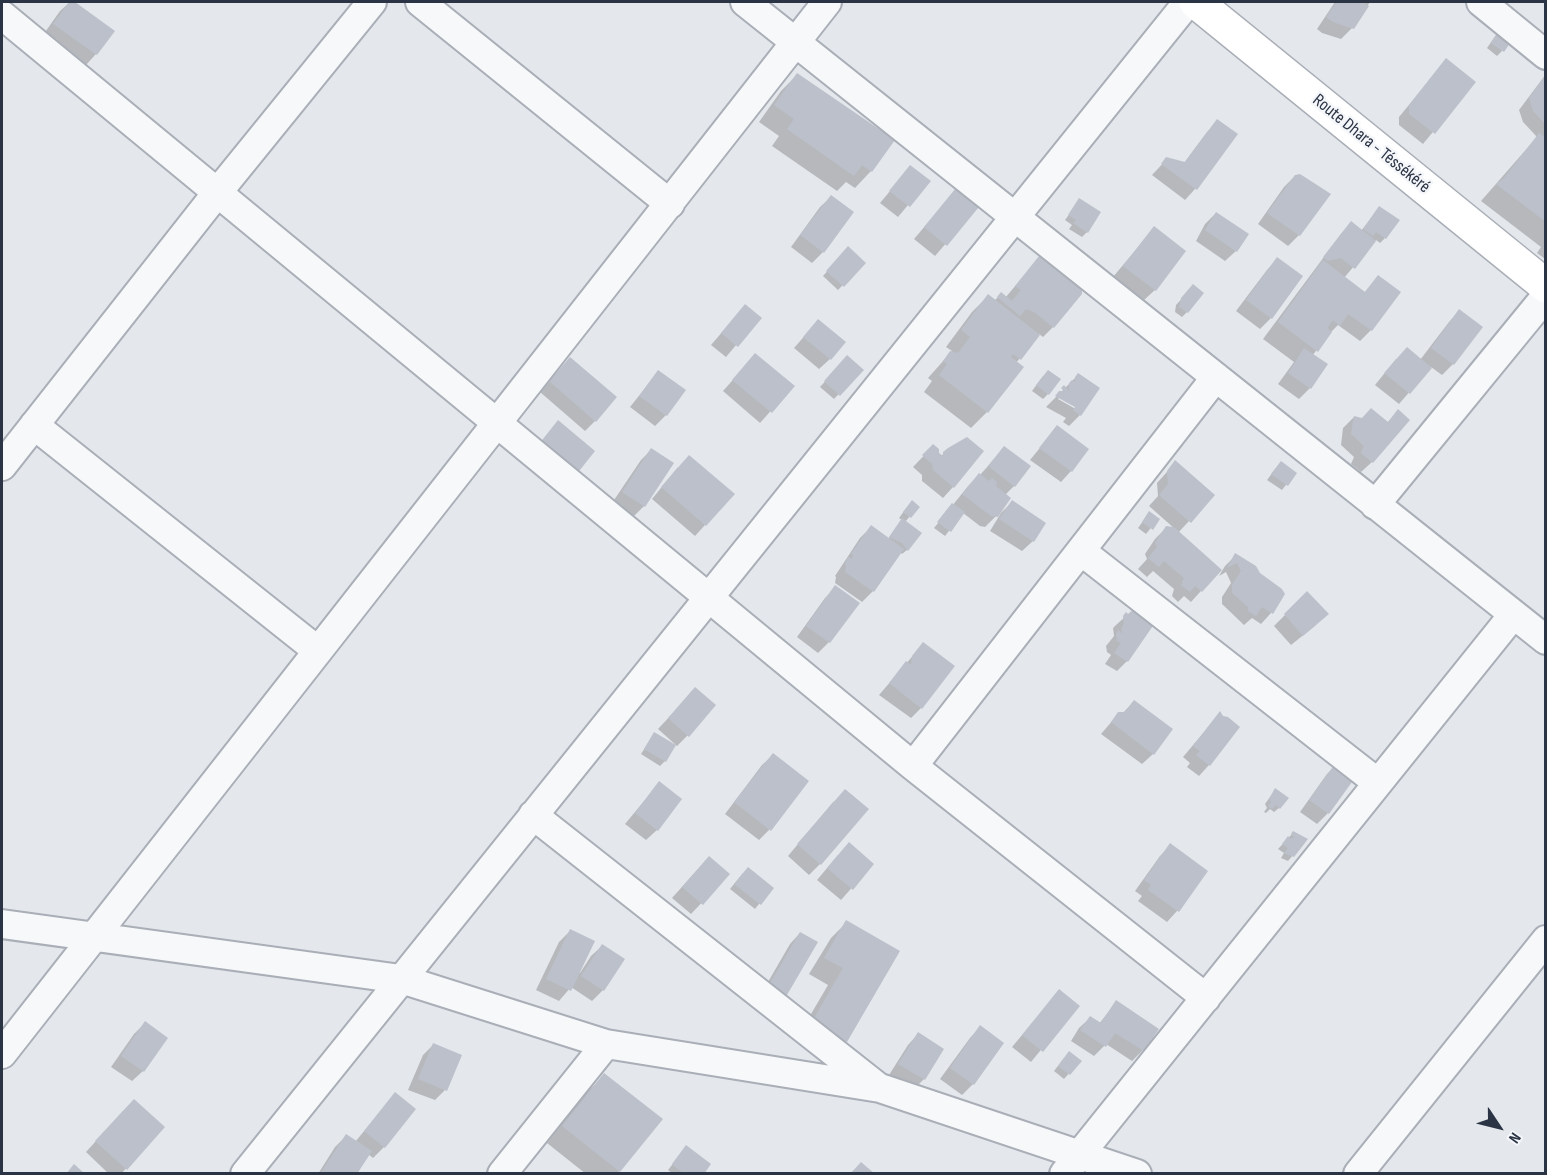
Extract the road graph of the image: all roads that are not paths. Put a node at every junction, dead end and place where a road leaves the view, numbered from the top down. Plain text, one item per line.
1 (372, 2) edge
2 (420, 2) edge
3 (746, 2) edge
4 (827, 2) edge
5 (1188, 2) edge
6 (1196, 2) edge
7 (1480, 2) edge
8 (6, 28) edge
9 (796, 41) junction
10 (1545, 54) edge
11 (217, 193) junction
12 (670, 204) junction
13 (1015, 217) junction
14 (1545, 286) edge
15 (1545, 296) edge
16 (1216, 377) junction
17 (497, 423) junction
18 (34, 425) junction
19 (2, 466) edge
20 (1376, 505) junction
21 (1081, 551) junction
22 (708, 597) junction
23 (1513, 615) junction
24 (1545, 640) edge
25 (318, 651) junction
26 (913, 766) junction
27 (1378, 783) junction
28 (533, 815) junction
29 (2, 924) edge
30 (93, 937) junction
31 (1545, 940) edge
32 (401, 979) junction
33 (1206, 998) junction
34 (606, 1044) junction
35 (2, 1054) edge
36 (880, 1088) junction
37 (1072, 1164) edge
38 (512, 1170) edge
39 (245, 1173) edge
40 (1137, 1173) edge
41 (1358, 1173) edge

1 - 11 street
2 - 12 street
3 - 9 street
4 - 9 street
5 - 13 street
6 - 14 street, Route Dhara - Téssékéré
7 - 10 street
8 - 11 street
9 - 12 street
9 - 13 street
11 - 17 street
11 - 18 street
12 - 17 street
13 - 16 street
13 - 22 street
15 - 20 street
16 - 20 street
16 - 21 street
17 - 22 street
17 - 25 street
18 - 19 street
18 - 25 street
20 - 23 street
21 - 26 street
21 - 27 street
22 - 26 street
22 - 28 street
23 - 24 street
23 - 27 street
25 - 30 street
26 - 33 street
27 - 33 street
28 - 32 street
28 - 36 street
29 - 30 street
30 - 32 street
30 - 35 street
31 - 41 street
32 - 34 street
32 - 39 street
33 - 37 street
34 - 36 street
34 - 38 street
36 - 37 street
37 - 40 street

